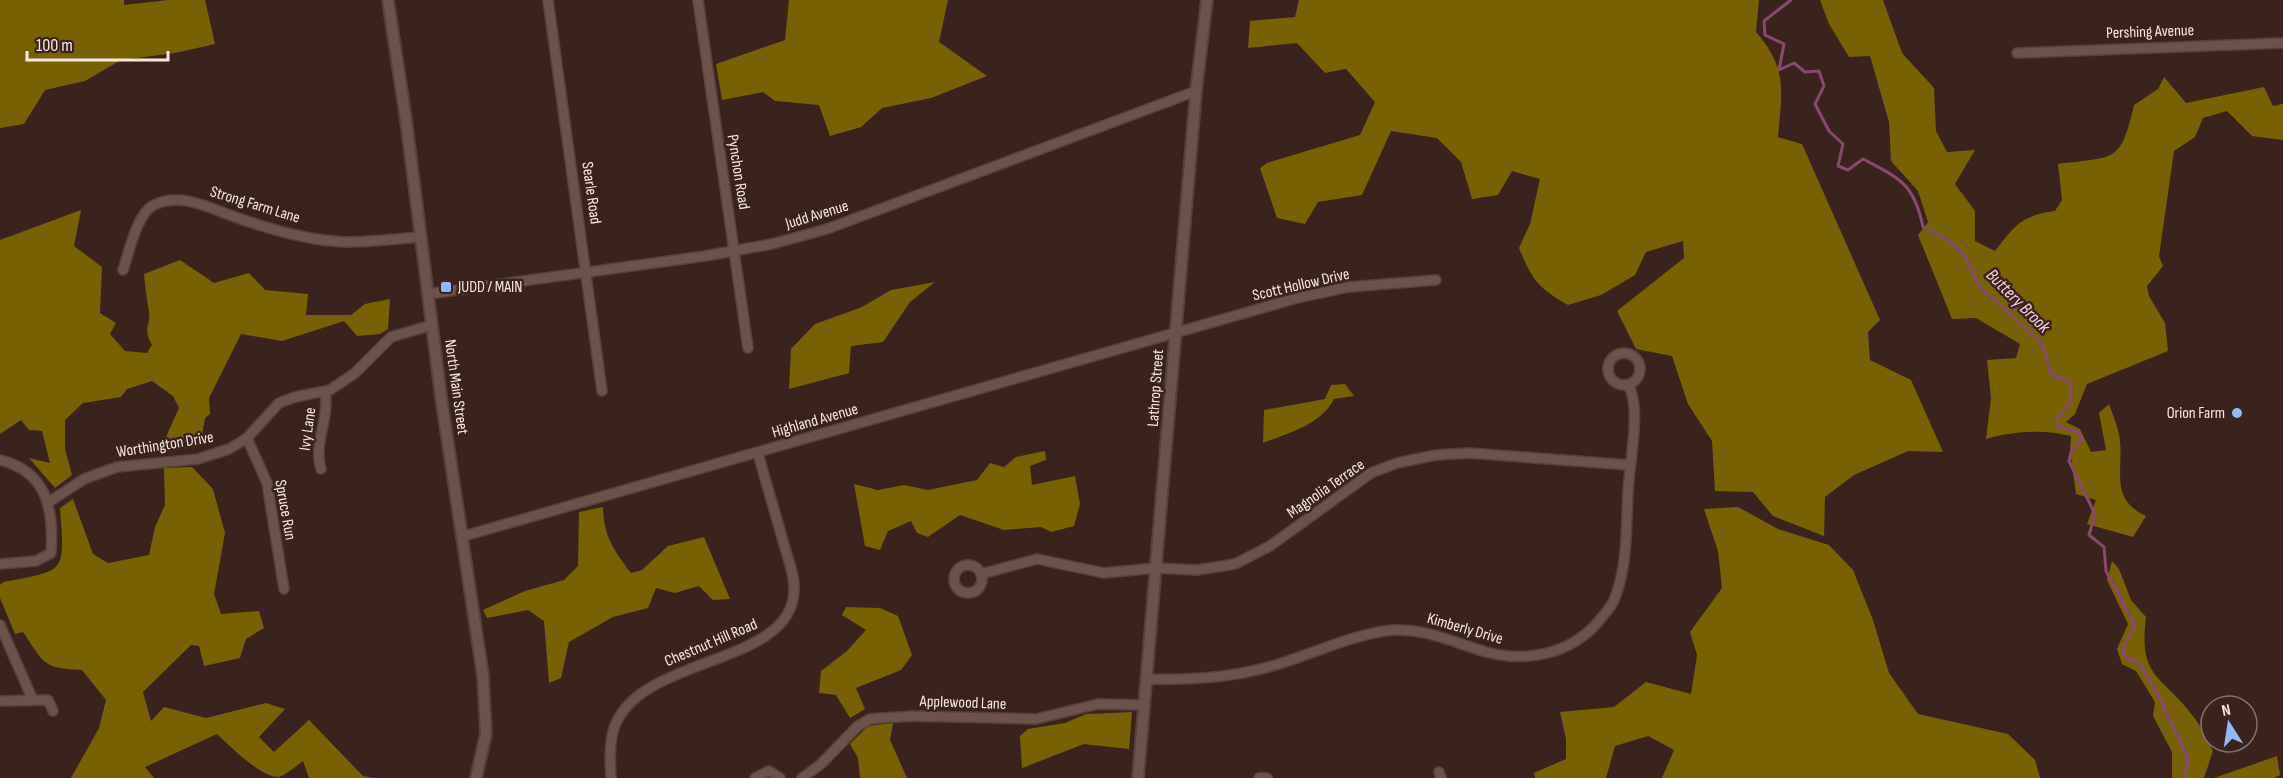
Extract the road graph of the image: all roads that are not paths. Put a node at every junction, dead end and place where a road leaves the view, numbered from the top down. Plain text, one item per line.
1 (388, 0) edge
2 (548, 0) edge
3 (698, 0) edge
4 (1207, 0) edge
5 (2283, 43) edge
6 (2017, 53) dead end
7 (1196, 91) junction
8 (420, 237) junction
9 (734, 251) junction
10 (123, 270) dead end
11 (586, 272) junction
12 (1436, 280) dead end
13 (428, 294) junction
14 (432, 325) junction
15 (1175, 333) junction
16 (748, 348) dead end
17 (1628, 385) dead end
18 (602, 391) dead end
19 (325, 392) junction
20 (247, 438) junction
21 (758, 453) junction
22 (0, 460) edge
23 (1629, 465) junction
24 (321, 469) dead end
25 (49, 502) junction
26 (464, 536) junction
27 (0, 564) edge
28 (1155, 568) junction
29 (981, 574) dead end
30 (284, 589) dead end
31 (0, 625) edge
32 (1146, 680) junction
33 (32, 698) junction
34 (0, 701) edge
35 (1144, 705) junction
36 (52, 711) dead end
37 (476, 778) edge
38 (610, 778) edge
39 (756, 778) edge
40 (780, 778) edge
41 (801, 778) edge
42 (1138, 778) edge
43 (1259, 778) edge
44 (1267, 778) edge

1 - 8 street, North Main Street
2 - 11 street, Searle Road
3 - 9 street, Pynchon Road
4 - 7 street, Lathrop Street
5 - 6 street, Pershing Avenue
7 - 9 street, Judd Avenue
7 - 15 street, Lathrop Street
8 - 10 street, Strong Farm Lane
8 - 13 street, North Main Street
9 - 11 street, Judd Avenue
9 - 16 street, Pynchon Road
11 - 13 street, Judd Avenue
11 - 18 street, Searle Road
12 - 15 street, Scott Hollow Drive
13 - 14 street, North Main Street
14 - 19 street, Worthington Drive
14 - 26 street, North Main Street
15 - 21 street, Highland Avenue
15 - 28 street, Lathrop Street
17 - 23 street, Kimberly Drive
19 - 20 street, Worthington Drive
19 - 24 street, Ivy Lane
20 - 25 street, Worthington Drive
20 - 30 street, Spruce Run
21 - 26 street, Highland Avenue
21 - 38 street, Chestnut Hill Road
22 - 25 street
23 - 28 street, Magnolia Terrace
23 - 32 street, Kimberly Drive
25 - 27 street
26 - 37 street, North Main Street
28 - 29 street, Magnolia Terrace
28 - 32 street, Lathrop Street
31 - 33 street
32 - 35 street, Lathrop Street
33 - 34 street
33 - 36 street
35 - 41 street, Applewood Lane
35 - 42 street, Lathrop Street
39 - 40 street
43 - 44 street

